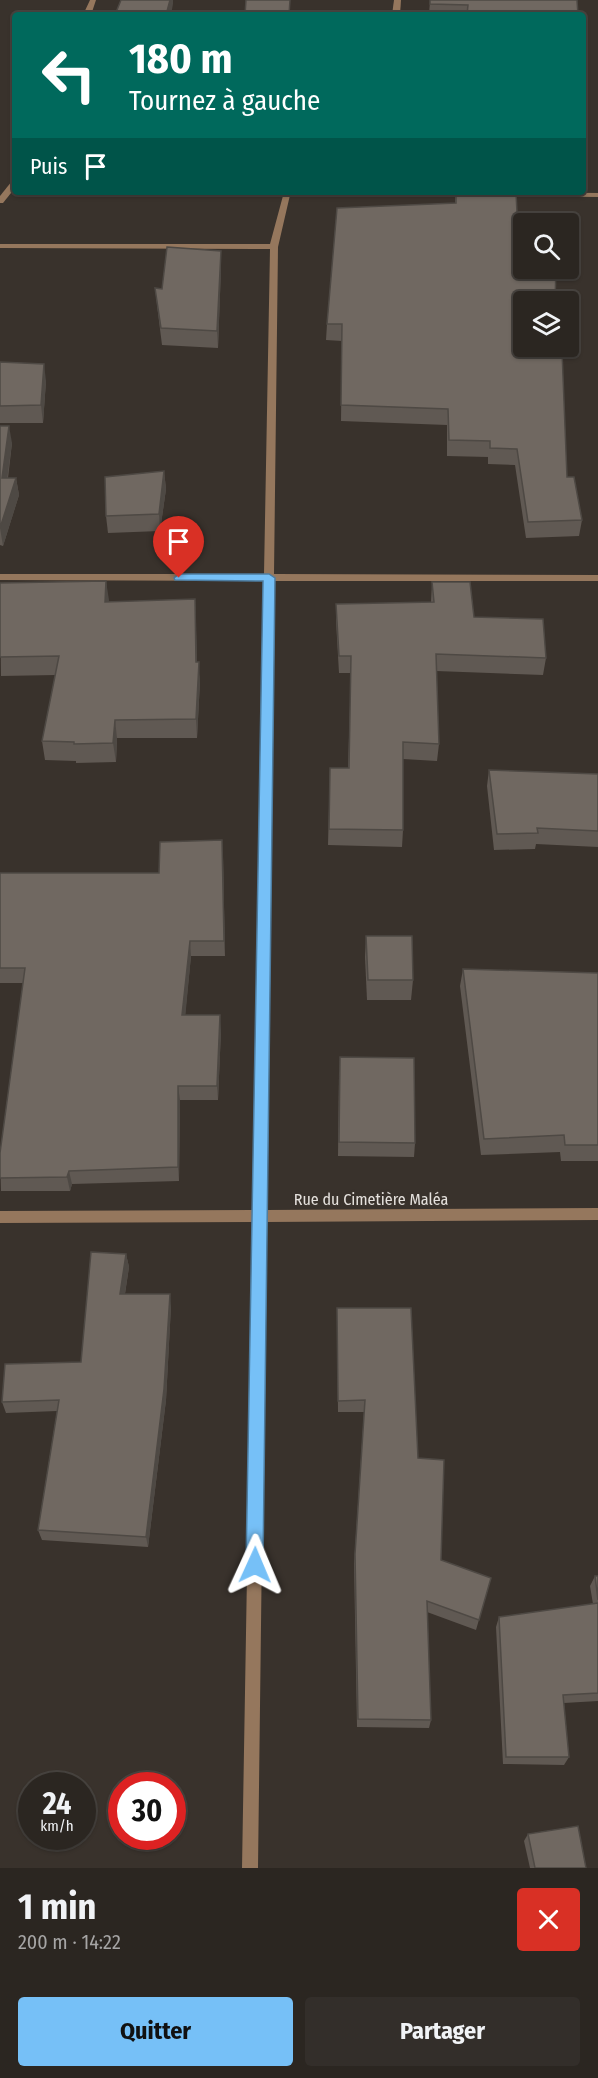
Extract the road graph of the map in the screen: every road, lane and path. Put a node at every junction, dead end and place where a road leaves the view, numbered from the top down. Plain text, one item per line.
1 (12, 187) edge
2 (287, 195) edge
3 (0, 201) edge
4 (0, 246) edge
5 (274, 247) junction
6 (0, 577) edge
7 (269, 578) junction
8 (598, 578) edge
9 (598, 1214) edge
10 (260, 1216) junction
11 (0, 1218) edge
12 (250, 1868) edge

1 - 3 street
2 - 5 street
4 - 5 street
5 - 7 street
6 - 7 street
7 - 8 street
7 - 10 street
9 - 10 street, Rue du Cimetière Maléa
10 - 11 street, Rue du Cimetière Maléa
10 - 12 street

